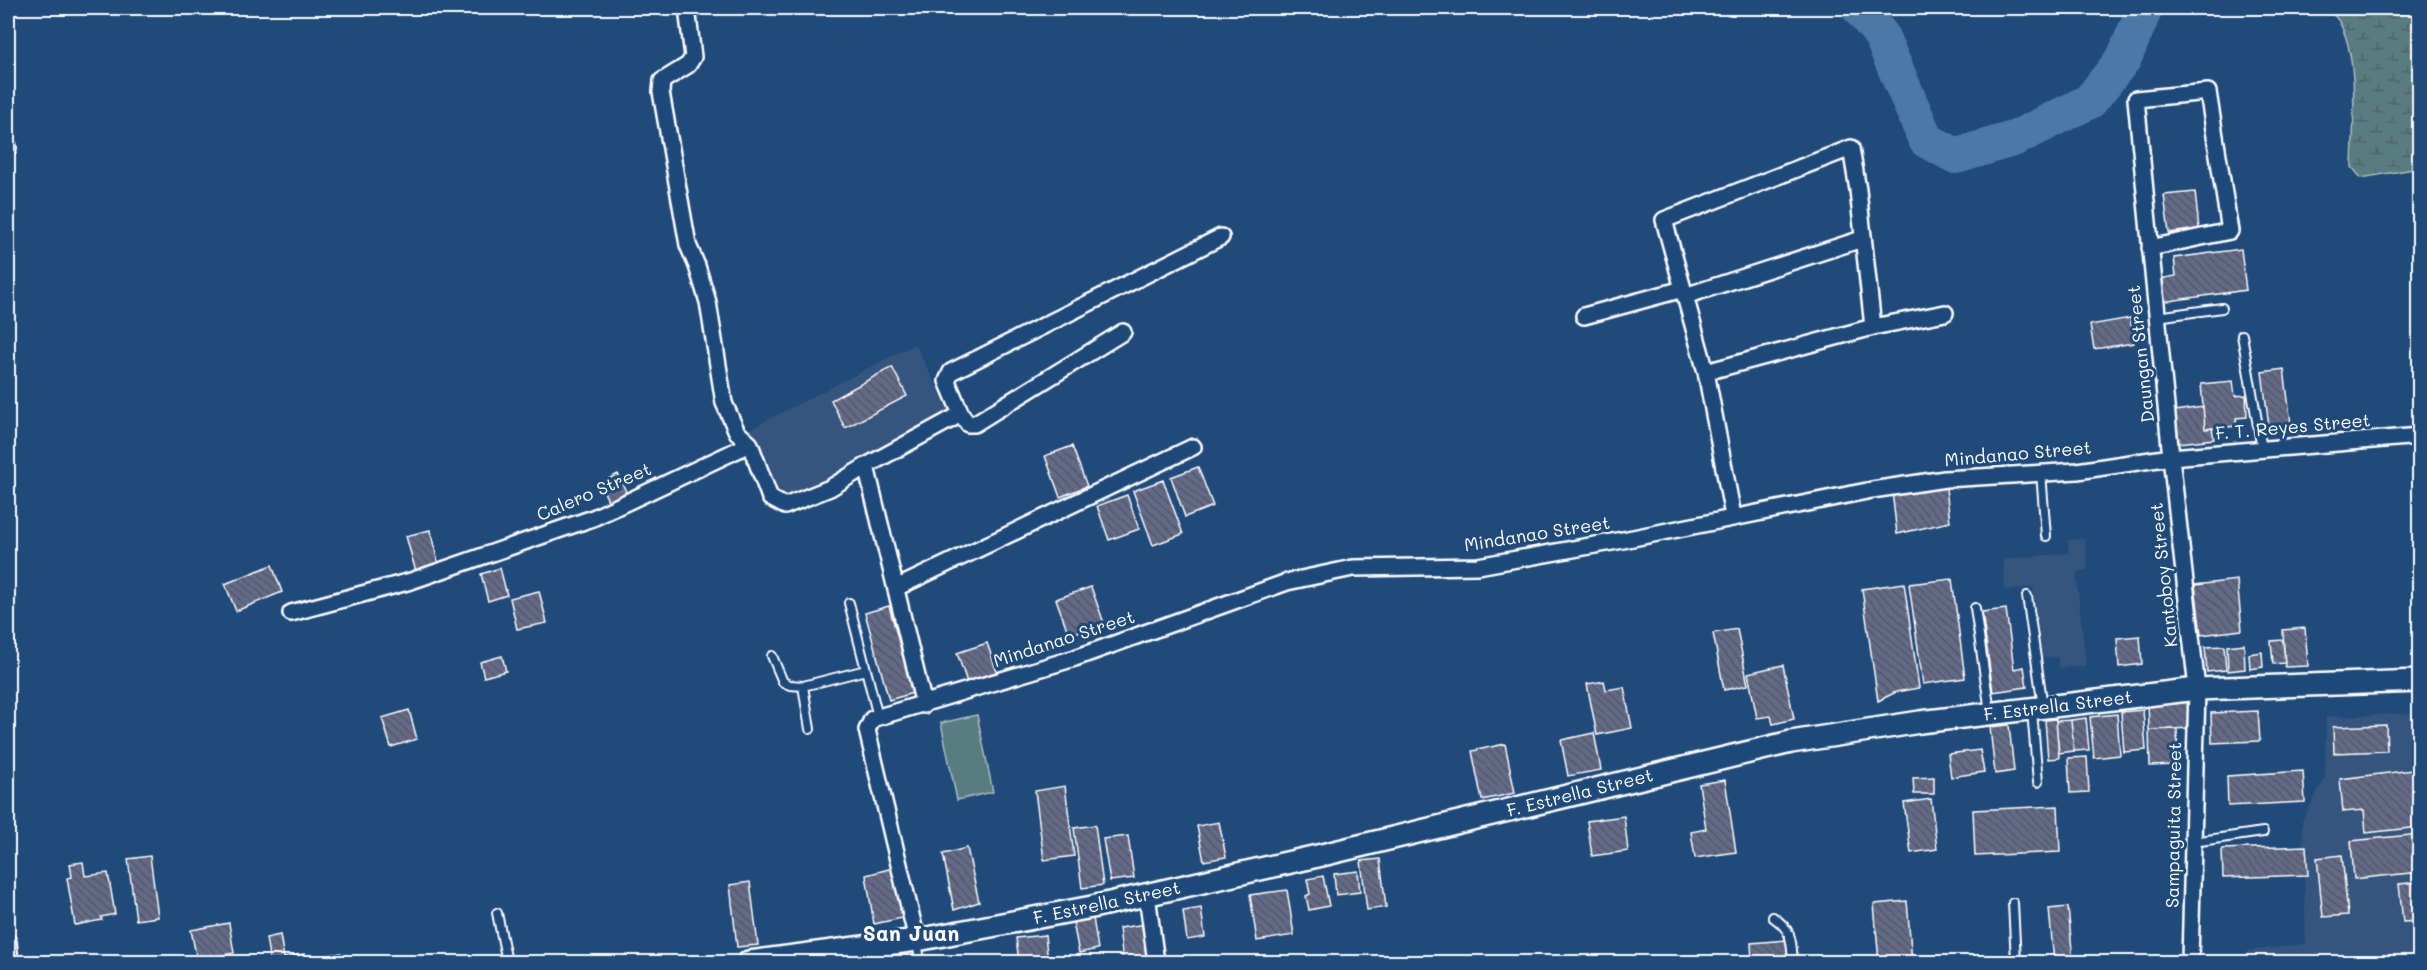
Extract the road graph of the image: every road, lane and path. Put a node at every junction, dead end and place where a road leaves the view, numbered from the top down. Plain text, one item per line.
1 (687, 8) edge
2 (1221, 237) dead end
3 (1862, 239) junction
4 (2150, 248) junction
5 (1684, 292) junction
6 (2222, 308) dead end
7 (1946, 313) dead end
8 (1584, 316) dead end
9 (2157, 317) junction
10 (1873, 327) junction
11 (1123, 332) dead end
12 (2242, 335) dead end
13 (1706, 372) junction
14 (961, 414) junction
15 (2420, 436) edge
16 (750, 444) junction
17 (1193, 447) dead end
18 (2262, 449) junction
19 (2171, 457) junction
20 (866, 466) junction
21 (2041, 473) junction
22 (1733, 516) junction
23 (2046, 536) dead end
24 (896, 588) junction
25 (2027, 596) dead end
26 (849, 603) dead end
27 (1975, 608) dead end
28 (291, 613) dead end
29 (772, 656) dead end
30 (866, 670) junction
31 (2420, 681) edge
32 (803, 686) junction
33 (2197, 689) junction
34 (924, 705) junction
35 (2037, 708) junction
36 (1990, 714) junction
37 (878, 717) junction
38 (810, 729) dead end
39 (2038, 782) dead end
40 (2263, 832) dead end
41 (2193, 842) junction
42 (1148, 895) junction
43 (2013, 903) dead end
44 (497, 913) dead end
45 (1773, 917) dead end
46 (917, 940) junction
47 (8, 942) edge
48 (10, 963) edge
49 (507, 963) edge
50 (749, 963) edge
51 (920, 963) edge
52 (1156, 963) edge
53 (1793, 963) edge
54 (2016, 963) edge
55 (2190, 963) edge

1 - 16 street
2 - 14 street
3 - 5 street
3 - 5 street
3 - 10 street
4 - 4 street, Daungan Street
4 - 9 street, Daungan Street
5 - 8 street
5 - 13 street
6 - 9 lane
7 - 10 street
9 - 19 street, Daungan Street
10 - 13 street
11 - 14 street
12 - 18 lane
13 - 22 street
14 - 20 street
15 - 18 street, F. T. Reyes Street
16 - 20 street
16 - 28 street, Calero Street
17 - 24 street
18 - 19 street, F. T. Reyes Street
19 - 21 street, Mindanao Street
19 - 33 street, Kantoboy Street
20 - 24 street
21 - 22 street, Mindanao Street
21 - 23 lane
22 - 34 street, Mindanao Street
24 - 34 street
25 - 35 lane
26 - 30 lane
27 - 36 lane
29 - 32 lane
30 - 32 lane
30 - 37 lane
31 - 33 main road, F. Estrella Street
32 - 38 lane
33 - 35 main road, F. Estrella Street
33 - 41 street, Sampaguita Street
34 - 37 street, Mindanao Street
35 - 36 main road, F. Estrella Street
35 - 39 lane
36 - 42 main road, F. Estrella Street
37 - 46 street
40 - 41 lane
41 - 55 street, Sampaguita Street
42 - 46 main road, F. Estrella Street
42 - 52 street
43 - 54 lane
44 - 49 lane
45 - 53 lane
46 - 50 main road, F. Estrella Street
46 - 51 lane
47 - 48 street

